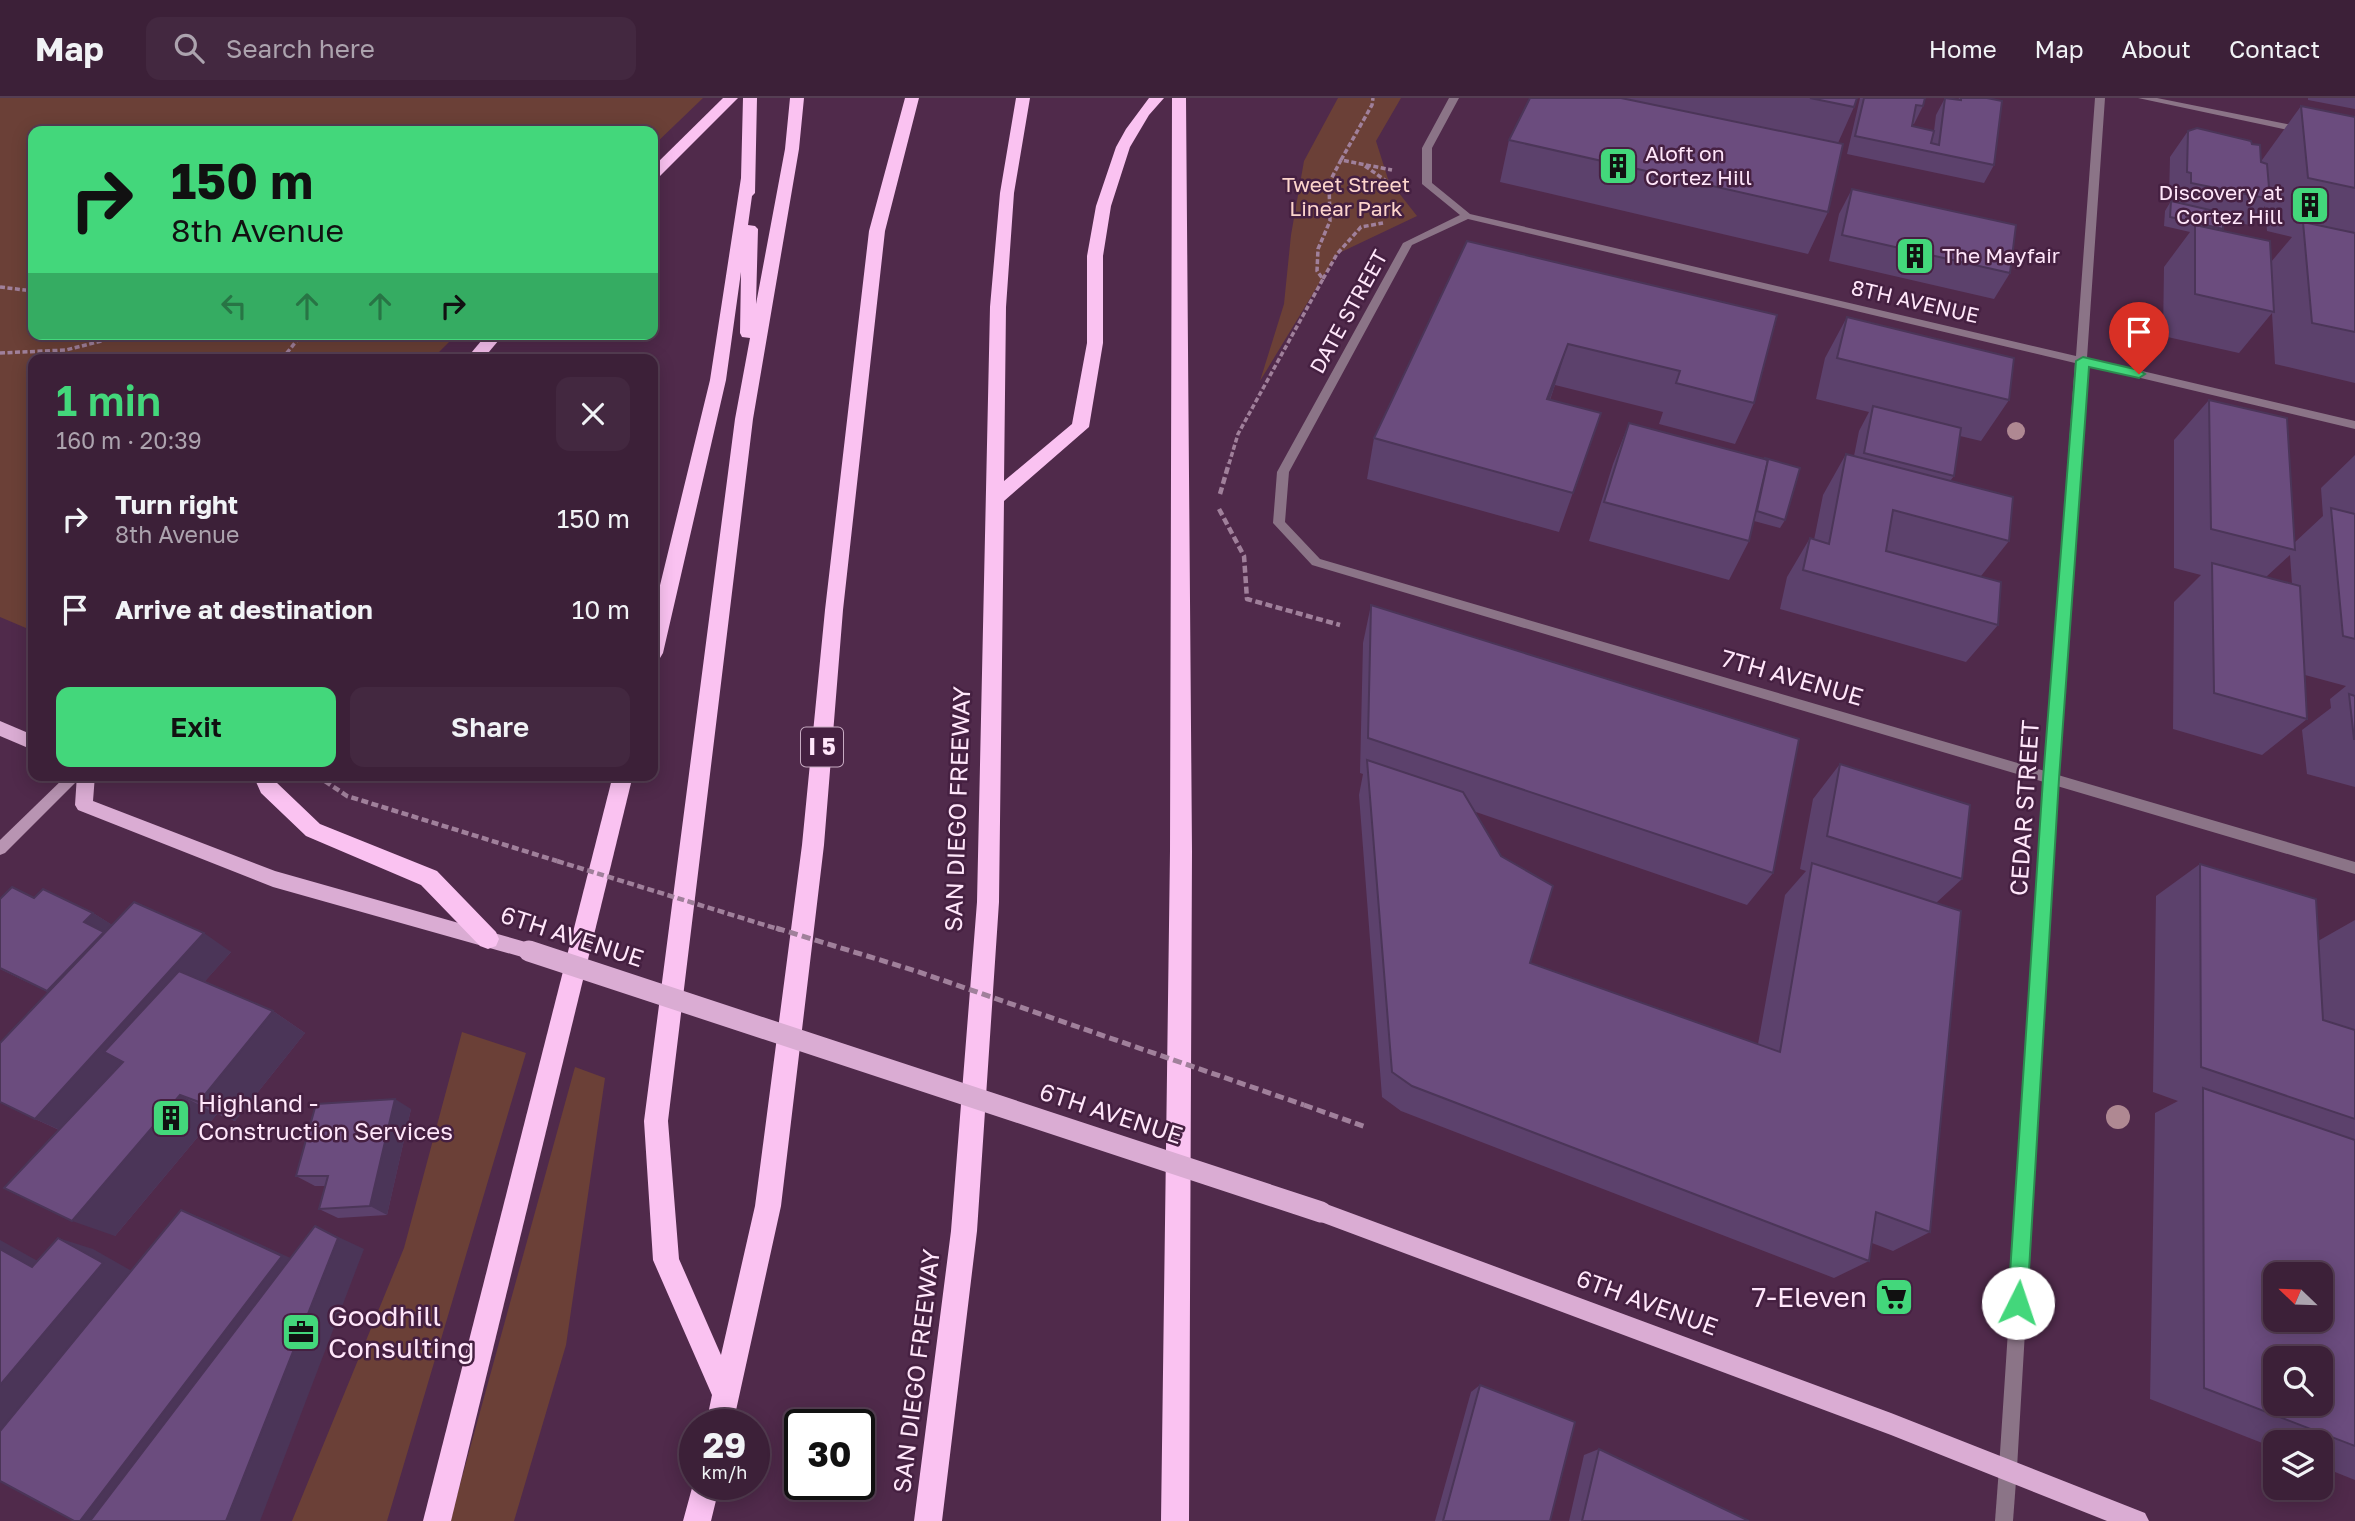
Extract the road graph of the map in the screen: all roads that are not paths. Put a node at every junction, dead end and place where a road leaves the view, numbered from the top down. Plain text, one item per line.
1 (731, 98) edge
2 (750, 98) edge
3 (797, 98) edge
4 (912, 98) edge
5 (1023, 98) edge
6 (1157, 98) edge
7 (1179, 98) edge
8 (1454, 98) edge
9 (2100, 98) edge
10 (2143, 98) edge
11 (2315, 132) edge
12 (658, 170) edge
13 (747, 180) junction
14 (1467, 216) junction
15 (491, 340) edge
16 (478, 354) edge
17 (2083, 361) junction
18 (744, 419) junction
19 (2355, 425) edge
20 (1283, 472) joint
21 (995, 498) junction
22 (658, 632) edge
23 (0, 728) edge
24 (28, 741) edge
25 (2051, 779) junction
26 (70, 781) edge
27 (85, 781) edge
28 (266, 781) edge
29 (622, 781) edge
30 (0, 849) edge
31 (2355, 868) edge
32 (488, 939) junction
33 (726, 1396) junction
34 (723, 1409) edge
35 (2008, 1468) junction
36 (702, 1500) edge
37 (437, 1521) edge
38 (697, 1521) edge
39 (928, 1521) edge
40 (1175, 1521) edge
41 (2004, 1521) edge
42 (2137, 1521) edge

1 - 12 highway
2 - 13 highway
3 - 18 highway
4 - 33 highway, I 5
5 - 21 highway, SAN DIEGO FREEWAY
6 - 21 highway
7 - 40 highway
8 - 14 street
9 - 17 street, CEDAR STREET
10 - 11 street
13 - 18 highway
13 - 22 highway
14 - 17 street, 8TH AVENUE
14 - 20 street, DATE STREET
15 - 16 highway
17 - 19 street, 8TH AVENUE
17 - 25 street, CEDAR STREET
18 - 33 highway
20 - 25 street, 7TH AVENUE
21 - 39 highway, SAN DIEGO FREEWAY
23 - 24 main road
25 - 31 street, 7TH AVENUE
25 - 35 street, CEDAR STREET
26 - 30 main road
27 - 32 main road, 6TH AVENUE
28 - 32 highway
29 - 37 highway
32 - 35 main road, 6TH AVENUE, bridge
33 - 34 highway, I 5
35 - 41 street, CEDAR STREET
35 - 42 main road, 6TH AVENUE
36 - 38 highway

